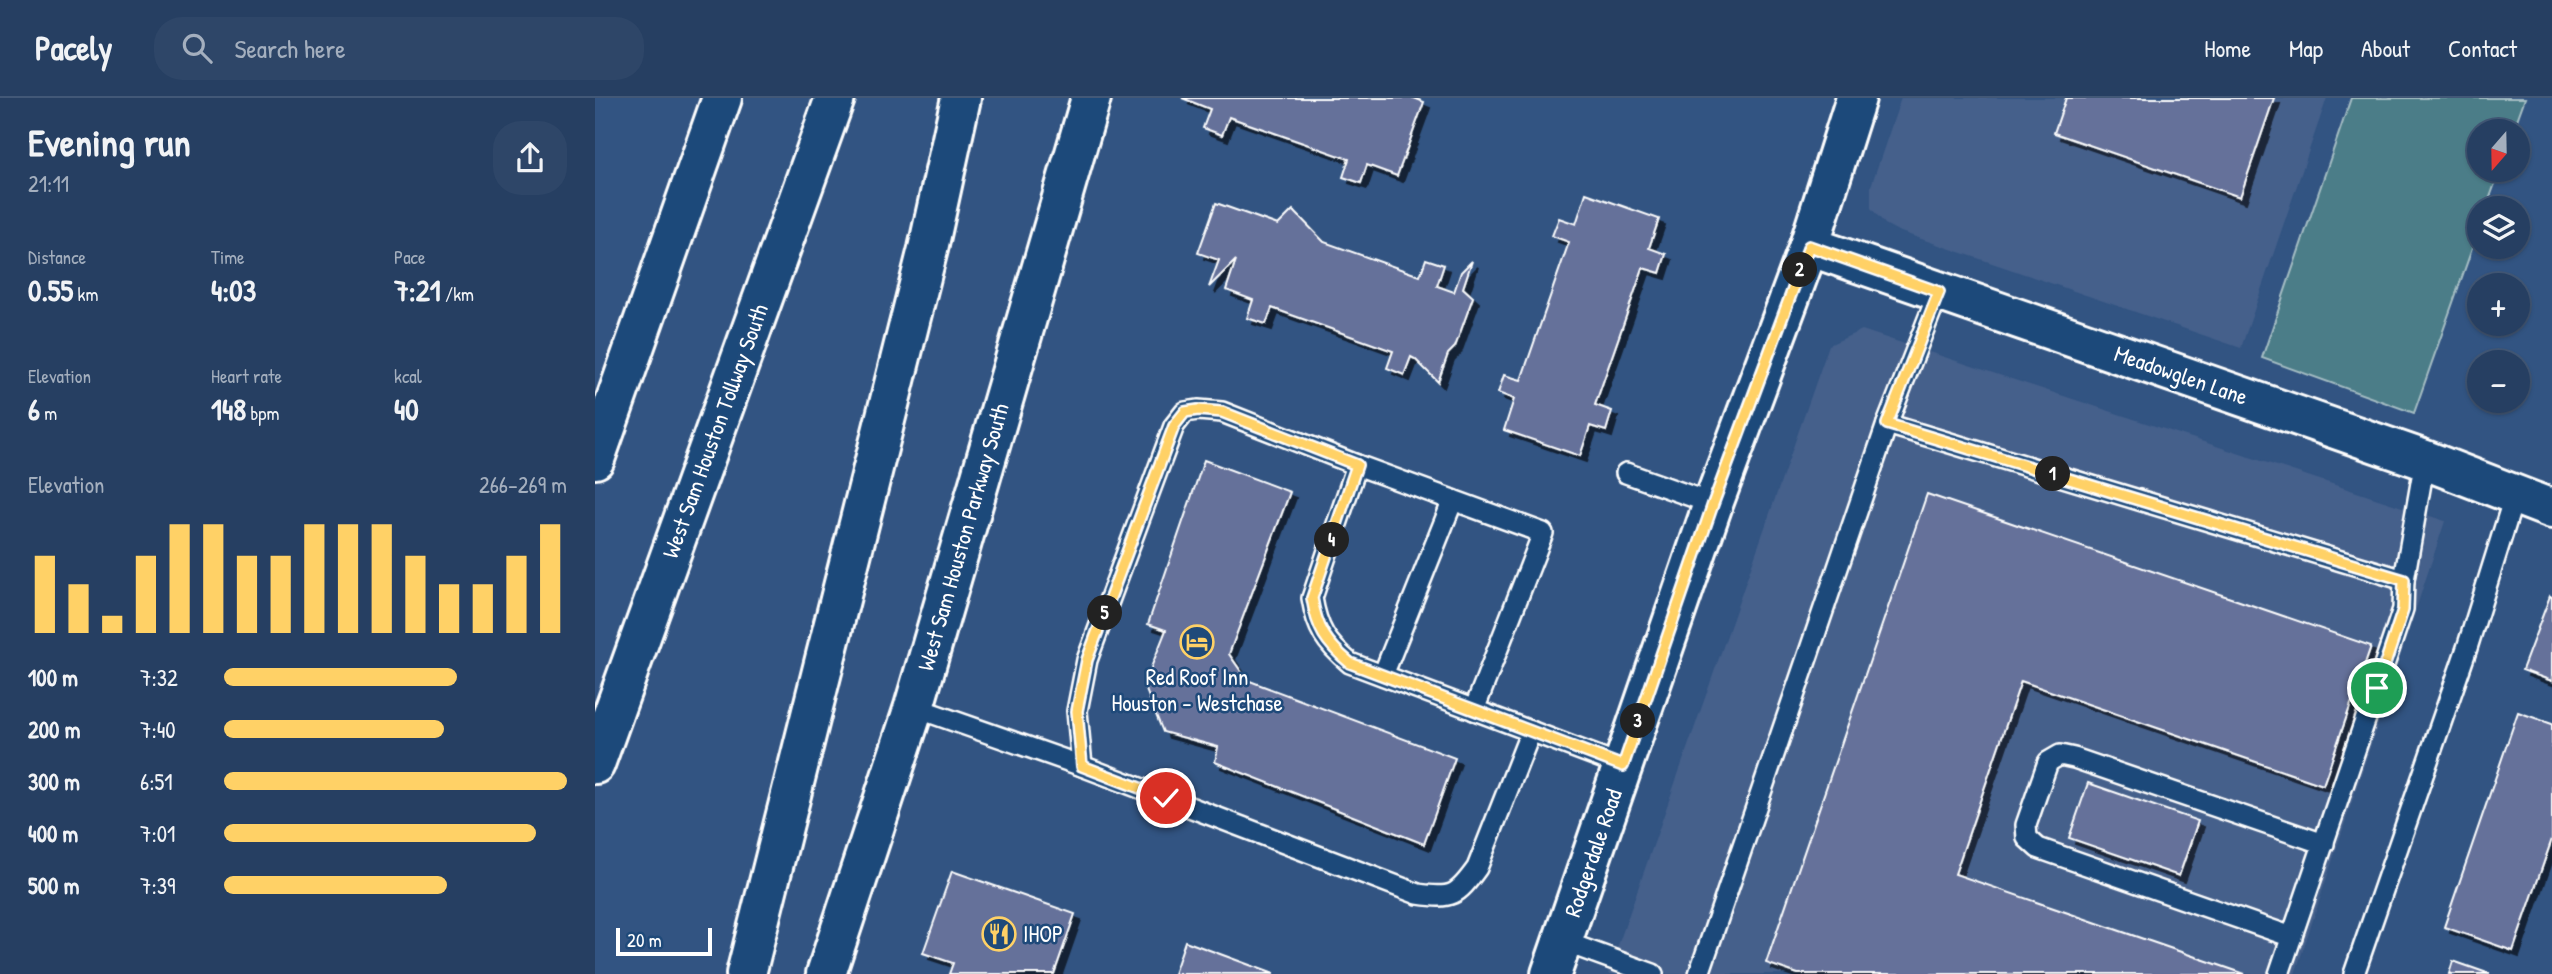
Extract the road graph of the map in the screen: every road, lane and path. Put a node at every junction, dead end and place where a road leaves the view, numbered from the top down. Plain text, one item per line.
1 (722, 98) edge
2 (835, 98) edge
3 (961, 98) edge
4 (1091, 98) edge
5 (1856, 98) edge
6 (1809, 246) junction
7 (1939, 292) junction
8 (1887, 424) junction
9 (595, 459) edge
10 (2425, 460) junction
11 (1357, 465) junction
12 (1626, 473) dead end
13 (2515, 494) junction
14 (1453, 500) junction
15 (1713, 504) junction
16 (2552, 509) edge
17 (2404, 580) junction
18 (1383, 675) junction
19 (914, 707) junction
20 (1474, 710) junction
21 (1531, 731) junction
22 (595, 764) edge
23 (1082, 766) junction
24 (1623, 766) junction
25 (2324, 844) junction
26 (2292, 937) junction
27 (1556, 957) edge
28 (747, 974) edge
29 (826, 974) edge
30 (1653, 974) edge
31 (1699, 974) edge
32 (2279, 974) edge
33 (2354, 974) edge

1 - 9 main road
2 - 22 main road, West Sam Houston Tollway South
3 - 28 main road
4 - 19 main road, West Sam Houston Parkway South
5 - 6 main road, Rodgerdale Road
6 - 7 main road, Meadowglen Lane
6 - 15 main road, Rodgerdale Road
7 - 8 lane
7 - 10 main road, Meadowglen Lane
8 - 17 lane
8 - 31 lane
10 - 13 main road, Meadowglen Lane
10 - 17 lane
11 - 14 lane
11 - 18 lane
11 - 23 lane
12 - 15 lane
13 - 16 main road, Meadowglen Lane
13 - 33 lane
14 - 18 lane
14 - 20 lane
15 - 24 main road, Rodgerdale Road
17 - 25 lane
18 - 20 lane
19 - 23 lane
19 - 29 main road, West Sam Houston Parkway South
20 - 21 lane
21 - 23 lane
21 - 24 lane
24 - 27 main road, Rodgerdale Road
25 - 26 lane
25 - 26 lane
26 - 32 lane
27 - 30 lane

